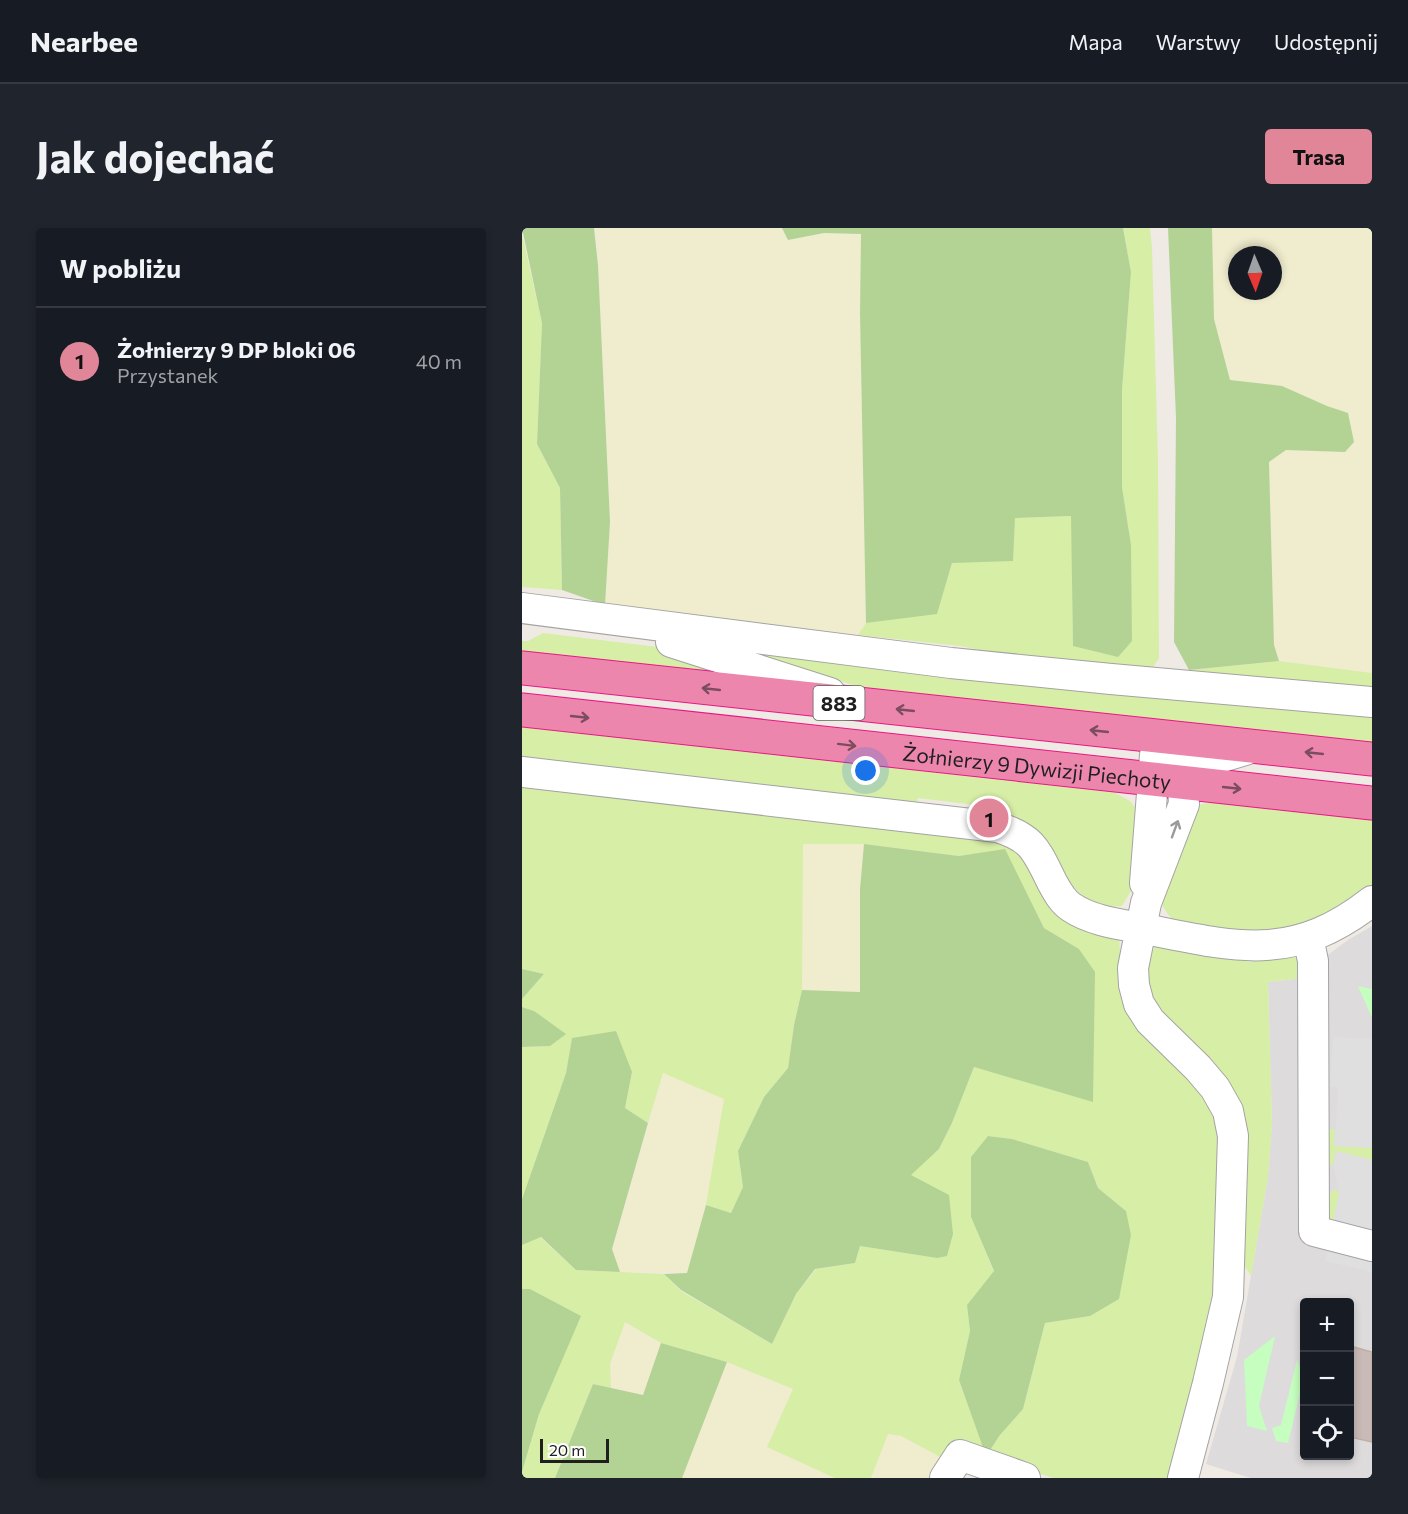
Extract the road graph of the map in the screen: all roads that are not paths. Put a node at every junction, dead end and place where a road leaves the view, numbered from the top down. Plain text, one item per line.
1 (522, 608) edge
2 (522, 622) edge
3 (522, 668) edge
4 (1372, 702) edge
5 (869, 706) junction
6 (522, 710) edge
7 (1157, 737) junction
8 (1255, 747) junction
9 (1372, 759) edge
10 (522, 772) edge
11 (1169, 777) junction
12 (1372, 803) edge
13 (1372, 902) edge
14 (1144, 916) junction
15 (1308, 938) junction
16 (1372, 1246) edge
17 (945, 1478) edge
18 (1025, 1478) edge
19 (1183, 1478) edge

1 - 4 street
2 - 5 street
5 -> 3 highway, Żołnierzy 9 Dywizji Piechoty / 883
7 -> 5 highway, Żołnierzy 9 Dywizji Piechoty / 883
6 -> 11 highway, Żołnierzy 9 Dywizji Piechoty / 883
7 - 8 highway, Żołnierzy 9 Dywizji Piechoty / 883
7 - 11 street
9 -> 8 highway, Żołnierzy 9 Dywizji Piechoty / 883
8 - 11 street
10 - 14 street
11 -> 12 highway, Żołnierzy 9 Dywizji Piechoty / 883
11 - 14 street
13 - 15 street
14 - 15 street
14 - 19 street
15 - 16 street
17 - 18 street

